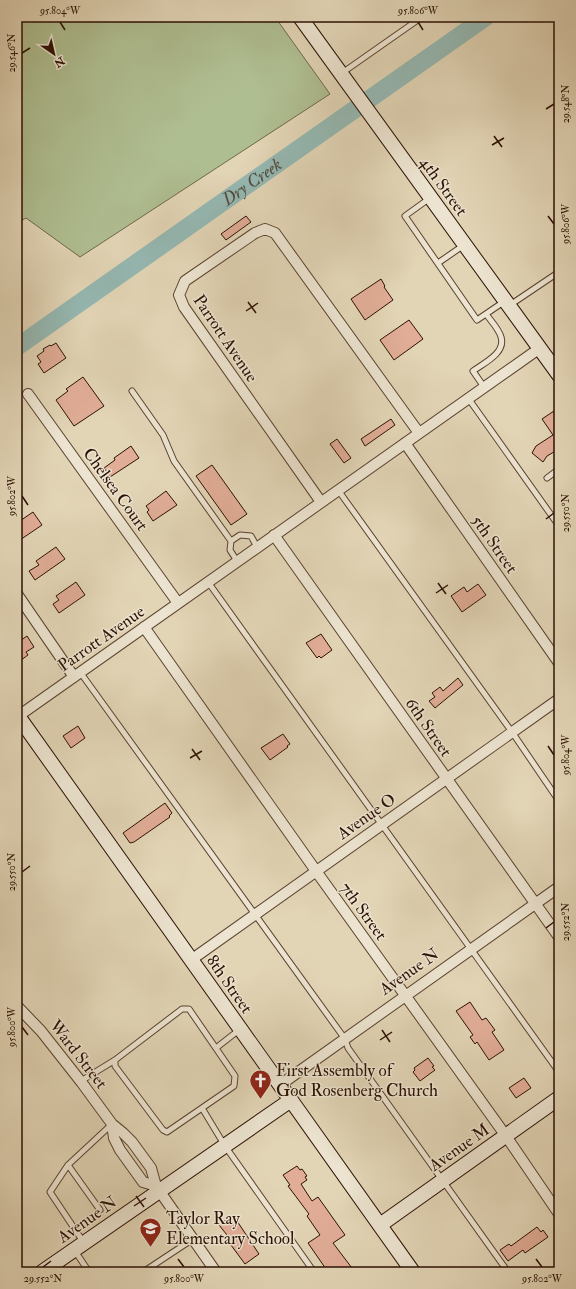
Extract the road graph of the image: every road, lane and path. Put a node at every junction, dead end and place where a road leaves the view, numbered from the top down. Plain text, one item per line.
1 (300, 17) edge
2 (422, 17) edge
3 (341, 74) junction
4 (431, 198) junction
5 (464, 244) junction
6 (438, 263) junction
7 (559, 272) edge
8 (507, 303) junction
9 (486, 314) junction
10 (540, 348) junction
11 (559, 375) edge
12 (484, 387) junction
13 (132, 391) dead end
14 (28, 394) dead end
15 (468, 398) junction
16 (419, 433) junction
17 (405, 443) junction
18 (559, 469) edge
19 (547, 478) dead end
20 (338, 490) junction
21 (321, 502) junction
22 (559, 526) edge
23 (274, 535) junction
24 (231, 541) junction
25 (258, 547) junction
26 (237, 561) junction
27 (208, 582) junction
28 (17, 594) edge
29 (178, 603) junction
30 (144, 627) junction
31 (559, 663) edge
32 (77, 674) junction
33 (559, 699) edge
34 (17, 716) edge
35 (512, 732) junction
36 (446, 779) junction
37 (559, 801) edge
38 (382, 824) junction
39 (316, 871) junction
40 (559, 887) edge
41 (535, 904) junction
42 (255, 915) junction
43 (559, 937) edge
44 (471, 950) junction
45 (191, 960) junction
46 (405, 996) junction
47 (17, 1006) edge
48 (241, 1029) junction
49 (345, 1039) junction
50 (216, 1048) junction
51 (115, 1060) junction
52 (559, 1072) edge
53 (81, 1082) junction
54 (280, 1085) junction
55 (559, 1098) edge
56 (291, 1100) junction
57 (202, 1108) junction
58 (112, 1124) junction
59 (506, 1136) junction
60 (225, 1146) junction
61 (68, 1165) junction
62 (442, 1181) junction
63 (158, 1188) junction
64 (100, 1210) dead end
65 (559, 1214) edge
66 (380, 1225) junction
67 (193, 1239) junction
68 (79, 1247) junction
69 (147, 1271) edge
70 (42, 1272) edge
71 (89, 1272) edge
72 (216, 1272) edge
73 (314, 1272) edge
74 (413, 1272) edge
75 (508, 1272) edge

1 - 3 street, 4th Street
2 - 3 lane
3 - 4 street, 4th Street
4 - 5 street, 4th Street
4 - 6 lane
5 - 6 lane
5 - 8 street, 4th Street
6 - 9 lane
7 - 8 lane
8 - 9 lane
8 - 10 street, 4th Street
9 - 12 lane
10 - 11 street, 4th Street
10 - 12 street, Parrott Avenue
12 - 15 street, Parrott Avenue
13 - 24 lane
14 - 29 street, Chelsea Court
15 - 16 street, Parrott Avenue
15 - 22 lane
16 - 17 street, Parrott Avenue
16 - 21 street, Parrott Avenue
17 - 20 street, Parrott Avenue
17 - 31 street, 5th Street
18 - 19 lane
20 - 21 street, Parrott Avenue
20 - 35 lane
21 - 23 street, Parrott Avenue
23 - 25 street, Parrott Avenue
23 - 36 street, 6th Street
24 - 25 lane
24 - 26 lane
25 - 26 street, Parrott Avenue
26 - 27 street, Parrott Avenue
27 - 29 street, Parrott Avenue
27 - 38 lane
28 - 32 street
29 - 30 street, Parrott Avenue
30 - 32 street, Parrott Avenue
30 - 39 street, 7th Street
32 - 34 street, Parrott Avenue
32 - 42 lane
33 - 35 street, Avenue O
34 - 45 street, 8th Street
35 - 36 street, Avenue O
35 - 37 lane
36 - 38 street, Avenue O
36 - 41 street, 6th Street
38 - 39 street, Avenue O
38 - 44 lane
39 - 42 street, Avenue O
39 - 46 street, 7th Street
40 - 41 street, Avenue N
41 - 43 street, 6th Street
41 - 44 street, Avenue N
42 - 45 street, Avenue O
42 - 49 lane
44 - 46 street, Avenue N
44 - 52 lane
45 - 48 street, 8th Street
46 - 49 street, Avenue N
46 - 59 street, 7th Street
47 - 53 street, Ward Street
48 - 50 lane
48 - 54 street, 8th Street
49 - 54 street, Avenue N
49 - 62 lane
50 - 51 lane
50 - 57 lane
51 - 53 lane
51 - 57 lane
53 - 58 street, Ward Street
54 - 56 street, 8th Street
55 - 59 street, Avenue M
56 - 60 street, Avenue N
56 - 66 street, 8th Street
57 - 60 lane
58 - 61 lane
58 - 63 street, Ward Street
58 - 63 street, Ward Street
59 - 62 street, Avenue M
59 - 65 street, 7th Street
60 - 63 street, Avenue N
60 - 73 lane
61 - 64 lane
61 - 68 lane
62 - 66 street, Avenue M
62 - 75 lane
63 - 67 street, Ward Street
63 - 68 street, Avenue N
66 - 74 street, 8th Street
67 - 69 lane
67 - 72 street, Ward Street
68 - 70 street, Avenue N
68 - 71 lane

